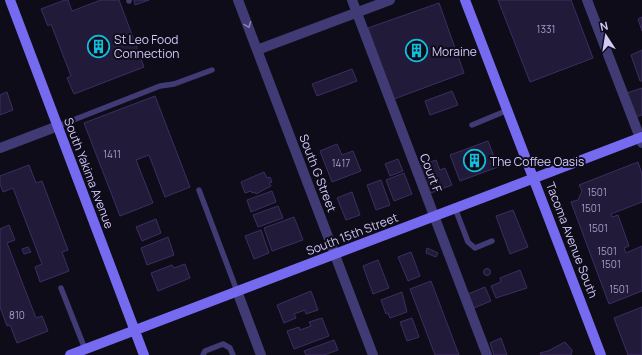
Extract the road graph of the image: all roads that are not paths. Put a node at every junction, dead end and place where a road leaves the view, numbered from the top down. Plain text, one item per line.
1 (10, 0) edge
2 (238, 0) edge
3 (352, 0) edge
4 (390, 0) edge
5 (465, 0) edge
6 (587, 0) edge
7 (357, 13) junction
8 (257, 50) junction
9 (212, 70) dead end
10 (508, 110) junction
11 (472, 124) dead end
12 (58, 126) junction
13 (641, 139) edge
14 (0, 148) edge
15 (534, 178) junction
16 (199, 190) dead end
17 (456, 208) junction
18 (434, 216) junction
19 (492, 241) dead end
20 (335, 254) junction
21 (61, 288) dead end
22 (237, 291) junction
23 (134, 331) junction
24 (85, 349) junction
25 (70, 355) edge
26 (144, 355) edge
27 (203, 355) edge
28 (233, 355) edge
29 (261, 355) edge
30 (373, 355) edge
31 (487, 355) edge
32 (601, 355) edge

1 - 12 main road, South Yakima Avenue
2 -> 8 street, South G Street
3 - 7 street, Court F
4 - 7 street
5 - 10 main road, Tacoma Avenue South
6 - 13 street
7 - 8 street
7 - 18 street, Court F
8 - 20 street, South G Street
9 - 12 lane
10 - 11 lane
10 - 15 main road, Tacoma Avenue South
12 - 14 street
12 - 23 main road, South Yakima Avenue
13 - 15 main road, South 15th Street
15 - 17 main road, South 15th Street
15 - 32 main road, Tacoma Avenue South
16 - 22 lane
17 - 18 main road, South 15th Street
17 - 19 lane
18 - 20 main road, South 15th Street
18 - 31 street, Court F
20 - 22 main road, South 15th Street
20 - 30 street, South G Street
21 - 24 lane
22 - 23 main road, South 15th Street
22 - 29 street
23 - 24 main road, South 15th Street
23 - 26 main road, South Yakima Avenue
24 - 25 main road, South 15th Street
27 - 28 lane

